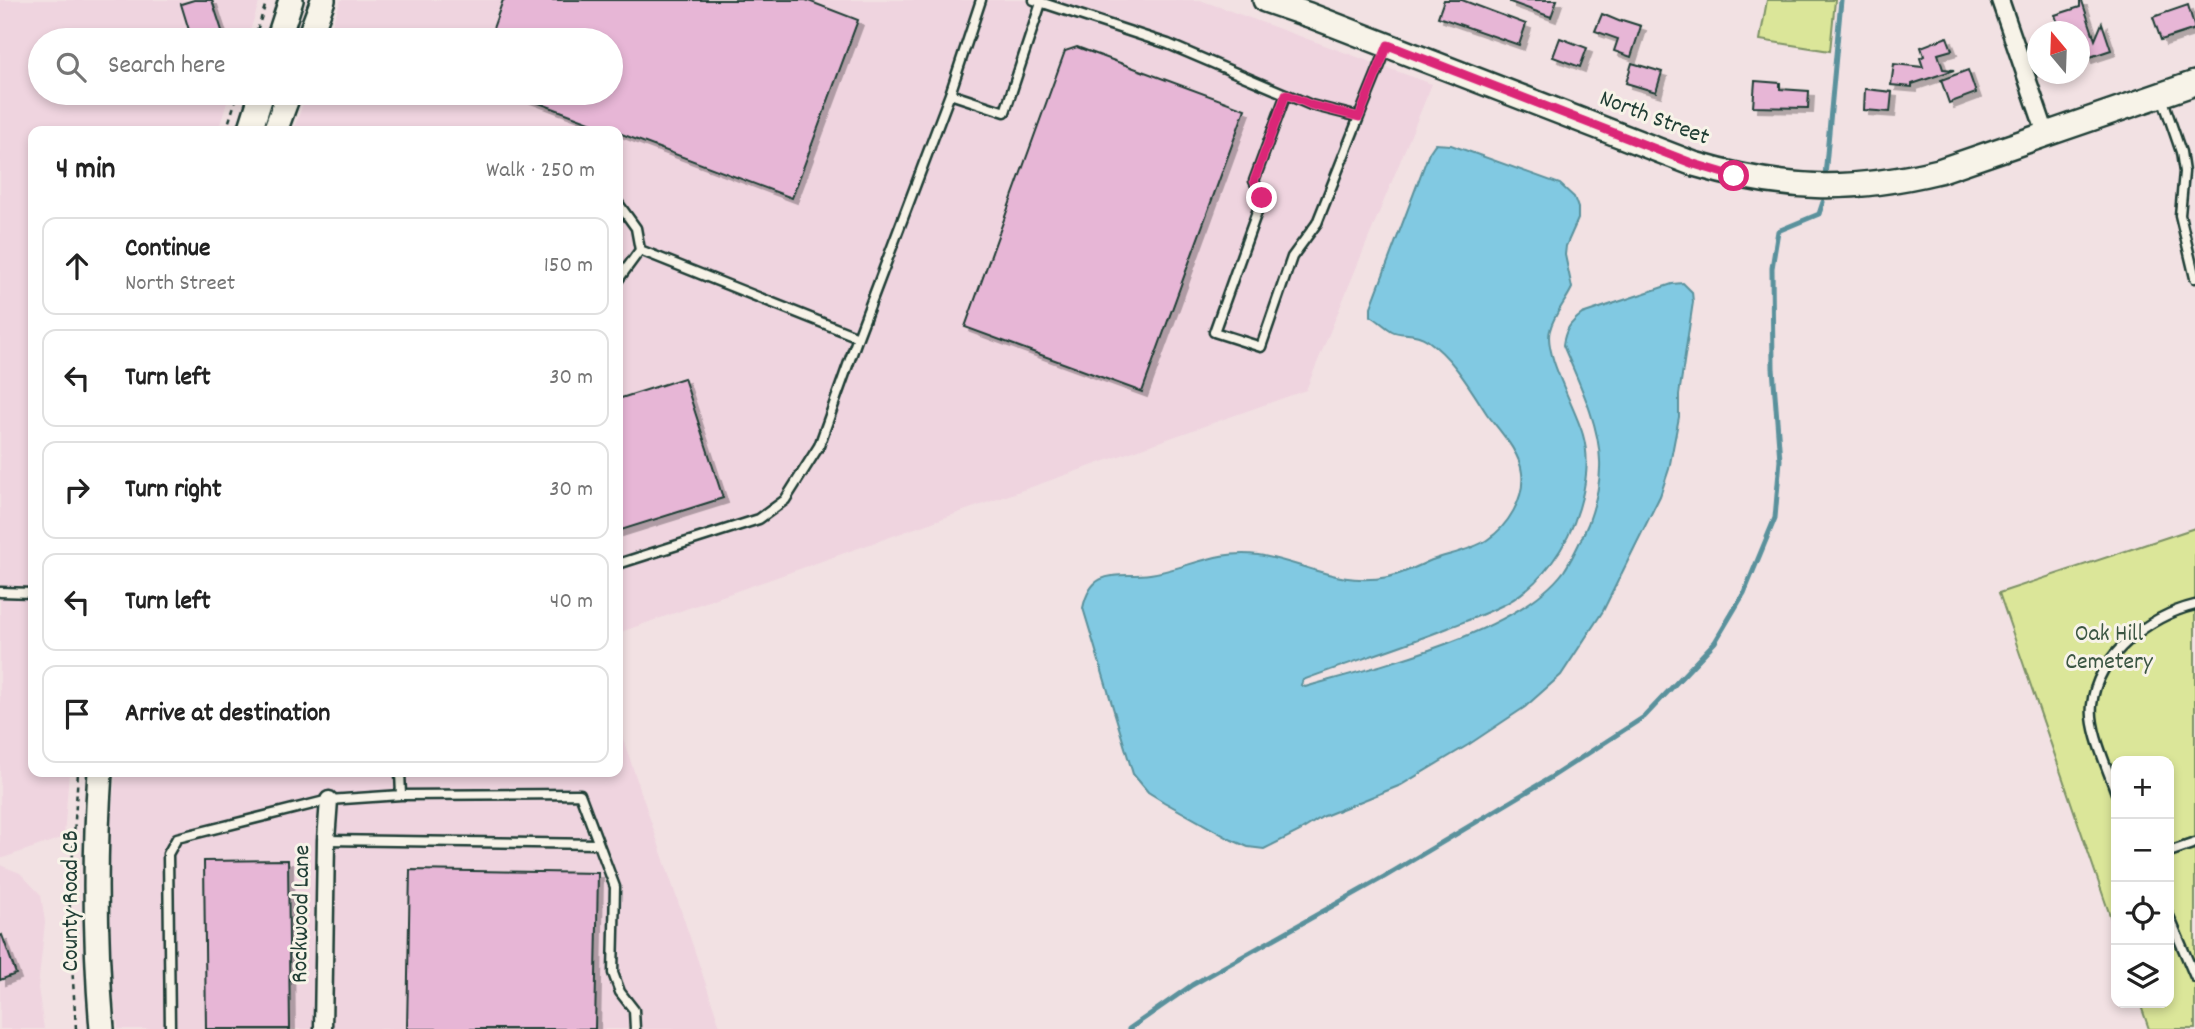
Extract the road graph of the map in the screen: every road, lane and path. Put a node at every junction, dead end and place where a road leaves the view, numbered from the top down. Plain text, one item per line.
1 (267, 0) edge
2 (291, 0) edge
3 (323, 0) edge
4 (981, 0) edge
5 (1265, 0) edge
6 (2000, 0) edge
7 (1037, 2) edge
8 (258, 28) edge
9 (282, 28) edge
10 (312, 28) edge
11 (1388, 45) junction
12 (2195, 83) edge
13 (950, 94) junction
14 (1286, 94) junction
15 (2161, 94) junction
16 (234, 105) edge
17 (258, 105) edge
18 (285, 105) edge
19 (1359, 117) junction
20 (228, 126) edge
21 (252, 126) edge
22 (277, 126) edge
23 (2046, 134) junction
24 (623, 209) edge
25 (640, 250) junction
26 (623, 273) edge
27 (2195, 278) edge
28 (858, 337) junction
29 (623, 562) edge
30 (0, 592) edge
31 (28, 593) edge
32 (2195, 605) edge
33 (78, 777) edge
34 (100, 777) edge
35 (400, 777) edge
36 (2111, 777) edge
37 (401, 795) junction
38 (329, 800) junction
39 (326, 840) junction
40 (2195, 843) edge
41 (597, 844) junction
42 (2174, 850) edge
43 (2174, 928) edge
44 (2195, 977) edge
45 (76, 1029) edge
46 (102, 1029) edge
47 (170, 1029) edge
48 (323, 1029) edge
49 (635, 1029) edge

1 - 8 path
2 - 9 street
3 - 10 street
4 - 13 lane
5 - 11 street, North Street
6 - 23 street
7 - 13 lane
7 - 14 lane
11 - 19 lane
11 - 23 street, North Street
12 - 15 street, North Street
13 - 28 lane
14 - 19 lane
14 - 19 lane
15 - 23 street, North Street
15 - 27 lane
16 - 20 path
17 - 21 street
18 - 22 street
24 - 25 lane
25 - 26 lane
25 - 28 lane
28 - 29 lane
30 - 31 lane
32 - 36 lane
33 - 45 path
34 - 46 street, County Road CB
35 - 37 lane
37 - 38 lane
37 - 41 lane
38 - 39 street, Rockwood Lane
38 - 47 lane
39 - 41 lane
39 - 48 street, Rockwood Lane
40 - 42 lane
41 - 49 lane
43 - 44 lane

